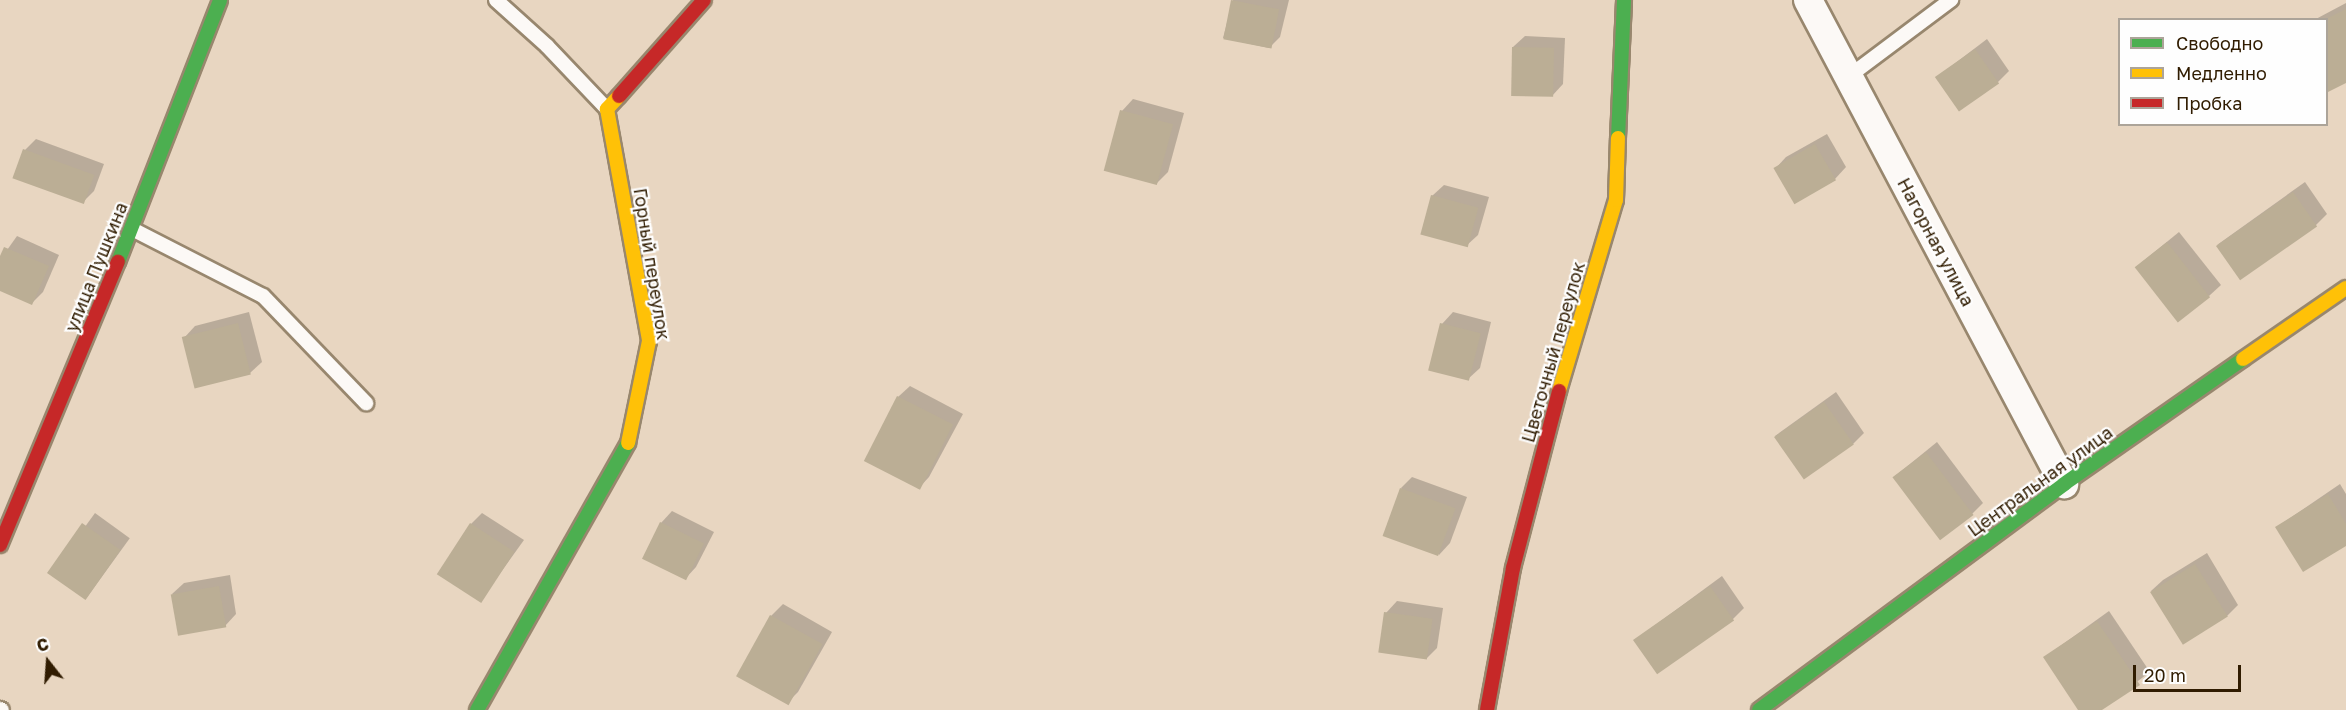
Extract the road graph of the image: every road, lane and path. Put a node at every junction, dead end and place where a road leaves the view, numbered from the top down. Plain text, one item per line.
1 (220, 0) edge
2 (496, 0) edge
3 (704, 0) edge
4 (1624, 0) edge
5 (1808, 0) edge
6 (1951, 0) edge
7 (1848, 77) junction
8 (607, 109) junction
9 (132, 229) junction
10 (2346, 288) edge
11 (366, 403) dead end
12 (2064, 484) junction
13 (0, 545) edge
14 (488, 692) junction
15 (477, 710) edge
16 (496, 710) edge
17 (1487, 710) edge
18 (1759, 710) edge

1 - 9 street, улица Пушкина
2 - 8 lane
3 - 8 street
4 - 17 street, Цветочный переулок
5 - 7 street, Нагорная улица
6 - 7 lane
7 - 12 street, Нагорная улица
8 - 14 street, Горный переулок
9 - 11 lane
9 - 13 street, улица Пушкина
10 - 12 street, Центральная улица
12 - 18 street, Центральная улица
14 - 15 street, Горный переулок
14 - 16 lane

